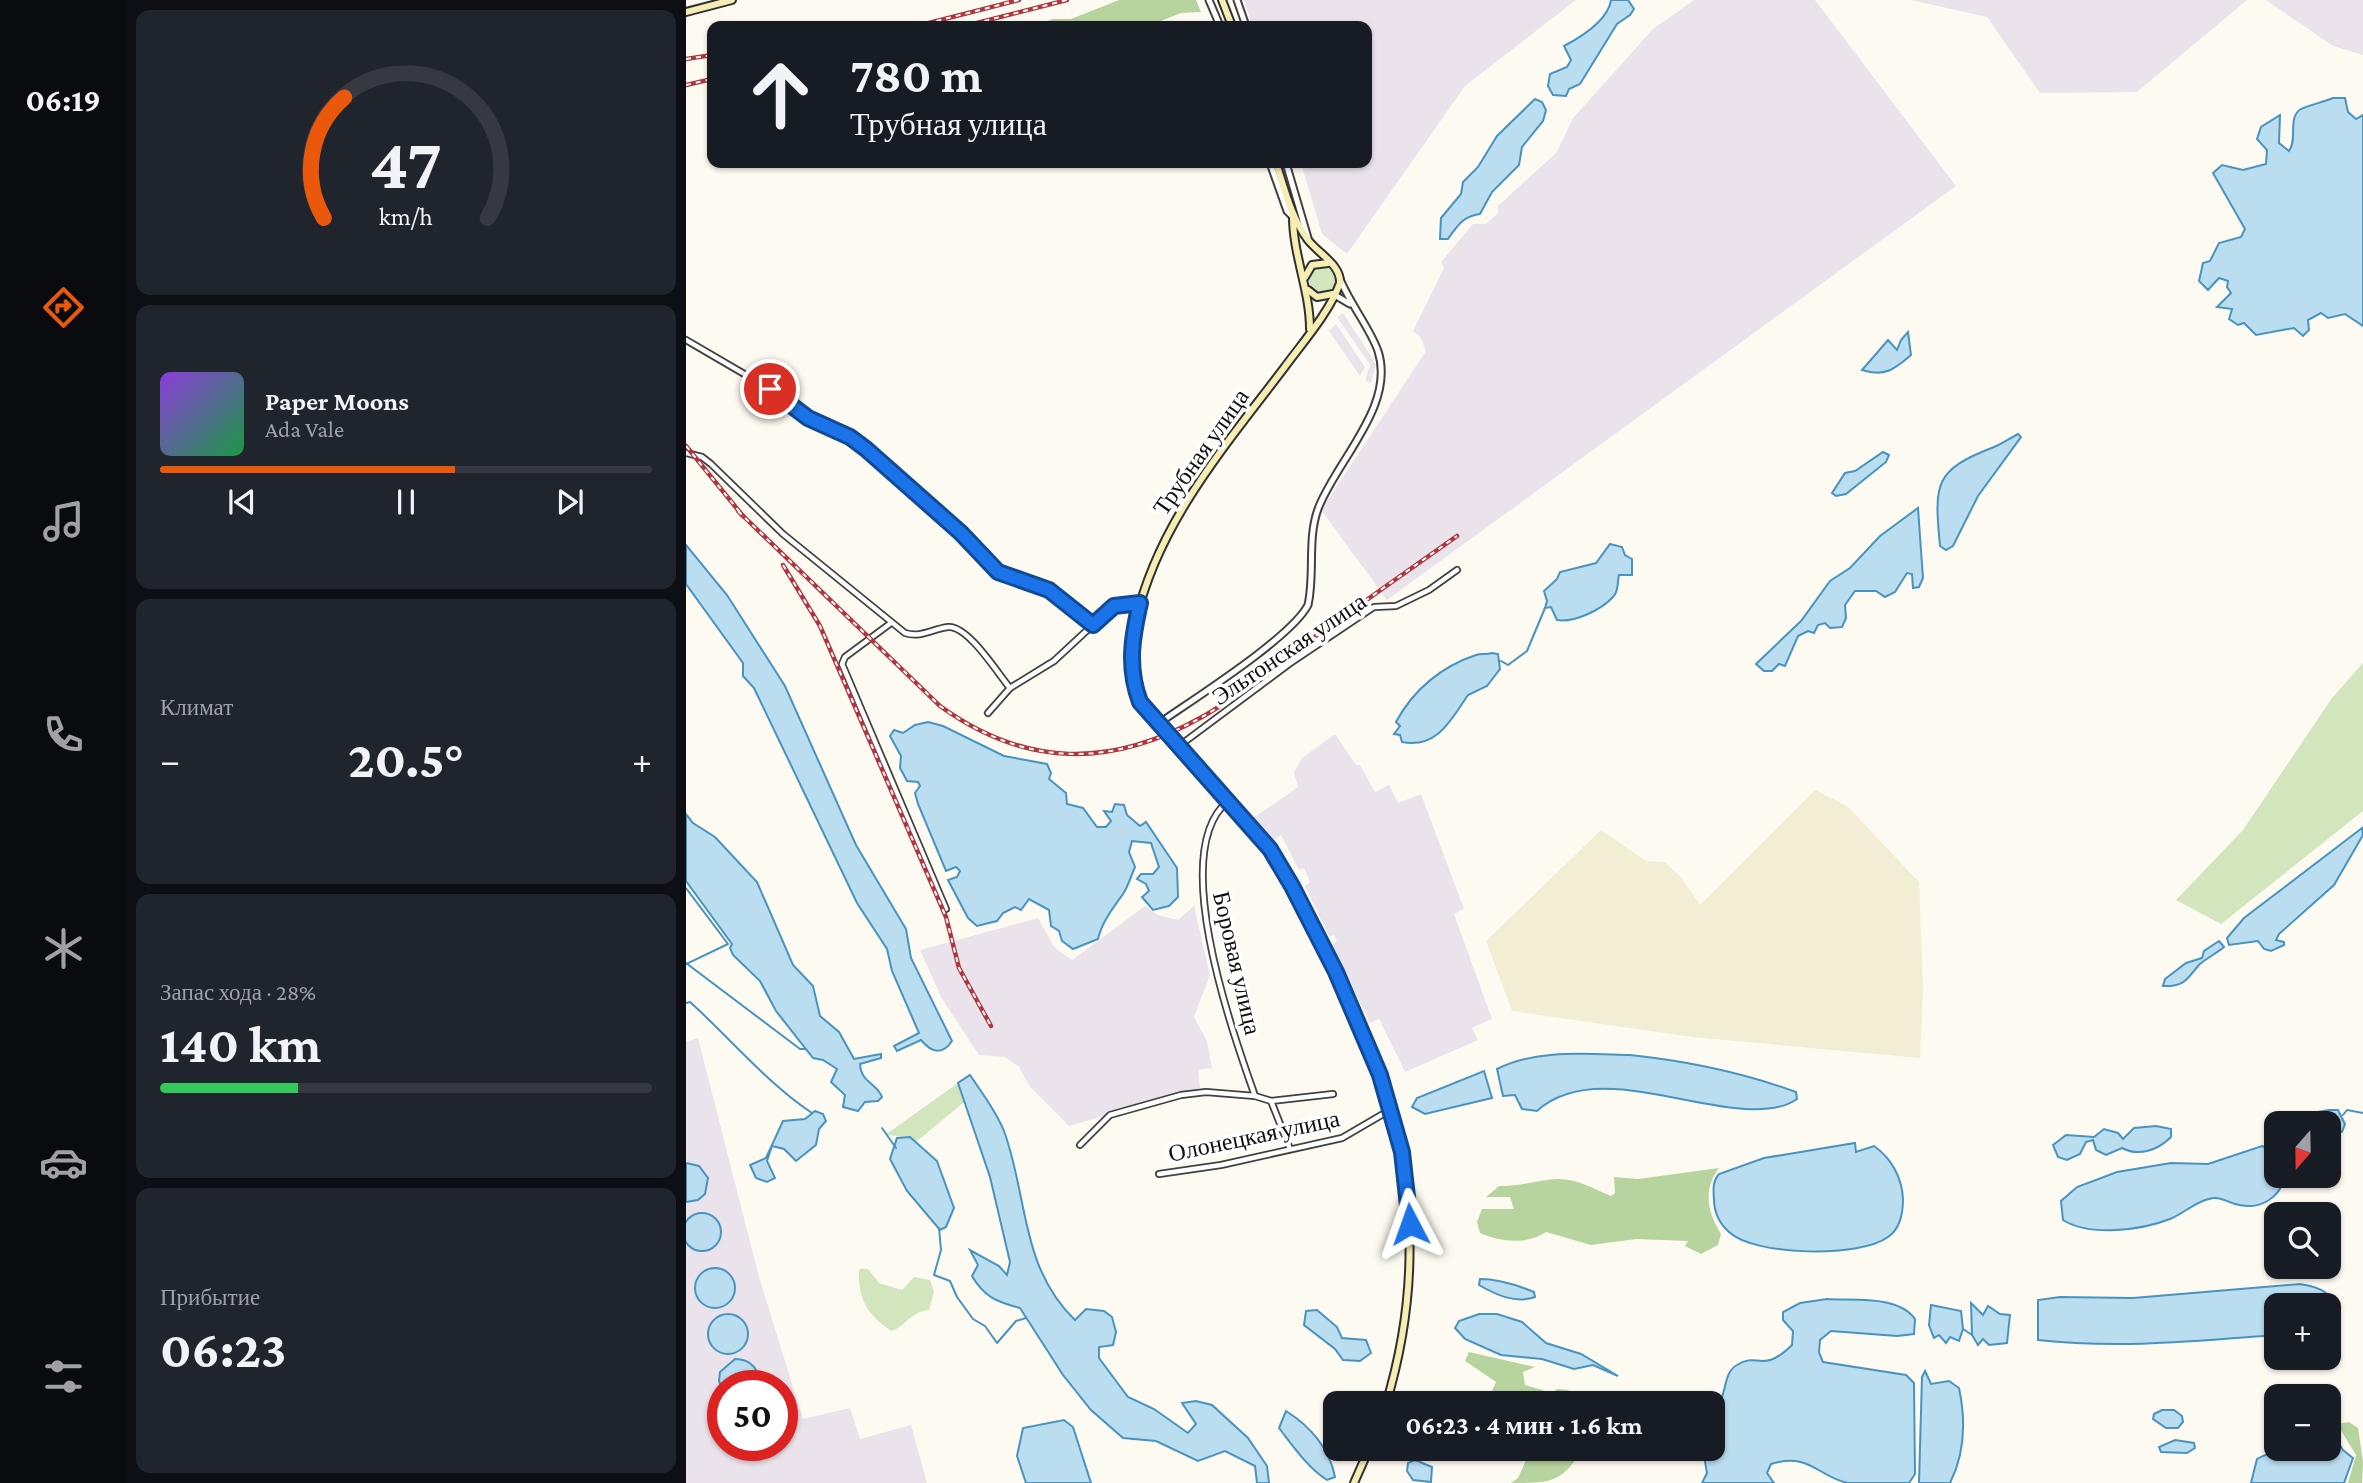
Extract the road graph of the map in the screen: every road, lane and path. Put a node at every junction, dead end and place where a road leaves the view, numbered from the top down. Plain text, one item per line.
1 (732, 0) edge
2 (1209, 0) edge
3 (1222, 0) edge
4 (1237, 0) edge
5 (708, 3) edge
6 (686, 12) edge
7 (1218, 21) edge
8 (1230, 21) edge
9 (1244, 21) edge
10 (1272, 168) edge
11 (1278, 168) edge
12 (1287, 168) edge
13 (1293, 217) junction
14 (1309, 241) junction
15 (1330, 264) junction
16 (1305, 279) junction
17 (1340, 279) junction
18 (1307, 288) junction
19 (1333, 294) junction
20 (1350, 304) junction
21 (1310, 331) junction
22 (686, 340) edge
23 (686, 453) edge
24 (1457, 570) dead end
25 (1140, 603) junction
26 (891, 623) junction
27 (1093, 625) junction
28 (1010, 688) junction
29 (988, 713) dead end
30 (1158, 724) junction
31 (1180, 746) junction
32 (1228, 801) junction
33 (946, 909) dead end
34 (1333, 1094) dead end
35 (1255, 1096) junction
36 (1271, 1101) junction
37 (1391, 1110) junction
38 (1080, 1145) dead end
39 (1290, 1149) junction
40 (1159, 1174) dead end
41 (1389, 1391) edge
42 (1364, 1461) edge
43 (1354, 1483) edge

1 - 5 main road
2 - 7 street
3 - 8 main road
4 - 9 street
5 - 6 main road
10 - 13 street
11 - 13 main road
12 - 14 street
13 - 14 main road
13 - 16 main road
14 - 15 main road
15 - 16 main road
15 - 17 main road
16 - 18 main road
17 - 19 main road
17 - 20 street, Эльтонская улица
18 - 19 main road
18 - 21 main road
19 - 20 street
19 - 21 main road, Трубная улица
20 - 30 street, Эльтонская улица
21 - 25 main road, Трубная улица
22 - 27 street
23 - 26 street
24 - 31 street, Эльтонская улица
25 - 27 street
25 - 30 main road, Трубная улица
26 - 28 street
26 - 33 street
27 - 28 street
28 - 29 street
30 - 31 main road, Трубная улица
31 - 32 main road, Трубная улица
32 - 35 street, Боровая улица
32 - 37 main road, Трубная улица
34 - 36 street
35 - 36 street
35 - 38 street
36 - 39 street
37 - 39 street, Олонецкая улица
37 - 41 main road, Трубная улица
39 - 40 street, Олонецкая улица
42 - 43 main road

